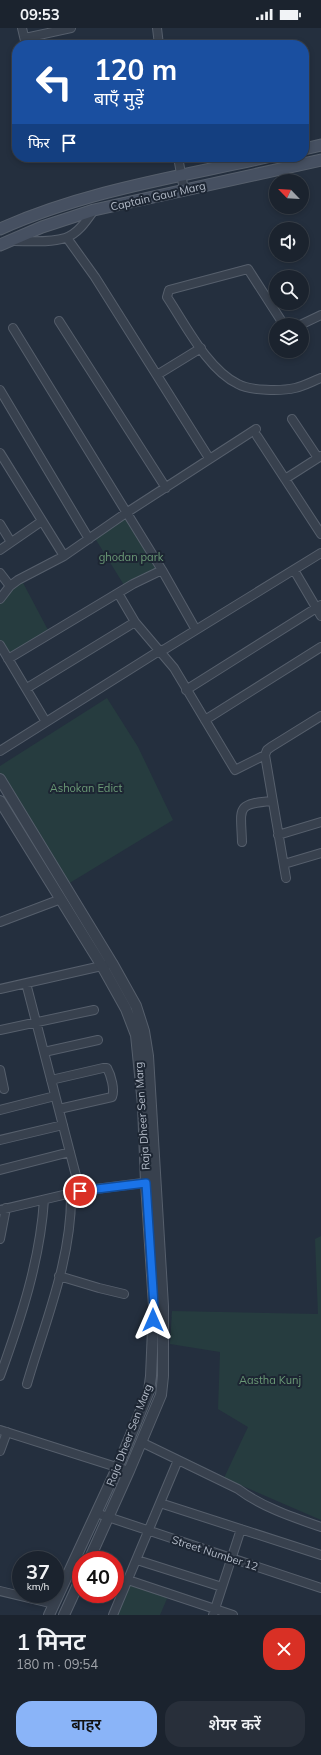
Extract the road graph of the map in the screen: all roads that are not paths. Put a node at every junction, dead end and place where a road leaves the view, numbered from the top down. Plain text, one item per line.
1 (22, 28) edge
2 (71, 28) edge
3 (157, 28) edge
4 (26, 40) edge
5 (29, 40) edge
6 (158, 40) edge
7 (321, 145) edge
8 (309, 148) edge
9 (321, 160) edge
10 (179, 162) edge
11 (245, 162) edge
12 (182, 176) junction
13 (184, 190) junction
14 (94, 210) junction
15 (0, 229) edge
16 (67, 238) junction
17 (3, 244) edge
18 (321, 315) edge
19 (280, 318) edge
20 (59, 321) dead end
21 (309, 321) edge
22 (13, 328) dead end
23 (201, 348) junction
24 (157, 375) junction
25 (321, 378) edge
26 (0, 390) edge
27 (292, 419) dead end
28 (0, 453) edge
29 (320, 457) edge
30 (209, 458) junction
31 (285, 479) junction
32 (166, 488) junction
33 (126, 513) junction
34 (42, 521) junction
35 (0, 524) edge
36 (321, 534) edge
37 (89, 539) junction
38 (11, 542) junction
39 (0, 550) edge
40 (321, 553) edge
41 (64, 556) junction
42 (162, 570) junction
43 (294, 570) junction
44 (0, 573) edge
45 (10, 586) junction
46 (118, 593) junction
47 (0, 599) edge
48 (318, 606) edge
49 (321, 616) edge
50 (135, 622) junction
51 (196, 630) junction
52 (0, 645) edge
53 (321, 647) edge
54 (159, 651) junction
55 (8, 659) junction
56 (27, 688) junction
57 (186, 690) junction
58 (321, 716) edge
59 (205, 720) junction
60 (46, 722) junction
61 (0, 751) edge
62 (265, 755) junction
63 (0, 779) edge
64 (0, 801) edge
65 (272, 801) junction
66 (321, 822) edge
67 (278, 835) junction
68 (242, 842) dead end
69 (321, 853) edge
70 (284, 864) junction
71 (286, 878) dead end
72 (61, 899) junction
73 (0, 922) edge
74 (112, 963) junction
75 (102, 966) junction
76 (26, 983) junction
77 (0, 989) edge
78 (94, 1010) dead end
79 (36, 1022) junction
80 (0, 1030) edge
81 (98, 1040) dead end
82 (44, 1052) junction
83 (0, 1070) edge
84 (51, 1080) junction
85 (4, 1089) dead end
86 (55, 1096) junction
87 (59, 1109) junction
88 (0, 1110) edge
89 (63, 1125) junction
90 (0, 1140) edge
91 (70, 1152) junction
92 (0, 1170) edge
93 (150, 1182) junction
94 (80, 1191) junction
95 (71, 1194) junction
96 (44, 1200) junction
97 (3, 1209) edge
98 (0, 1239) edge
99 (59, 1276) junction
100 (124, 1294) dead end
101 (0, 1376) edge
102 (27, 1384) dead end
103 (4, 1431) edge
104 (141, 1442) junction
105 (0, 1451) edge
106 (178, 1460) junction
107 (118, 1466) junction
108 (129, 1471) junction
109 (160, 1503) junction
110 (96, 1513) junction
111 (108, 1517) junction
112 (321, 1527) edge
113 (241, 1529) junction
114 (149, 1531) junction
115 (93, 1551) edge
116 (321, 1555) edge
117 (232, 1558) junction
118 (137, 1560) junction
119 (128, 1580) junction
120 (222, 1587) junction
121 (321, 1588) edge
122 (0, 1591) edge
123 (72, 1598) edge
124 (54, 1604) junction
125 (214, 1612) edge
126 (49, 1615) edge
127 (64, 1615) edge
128 (113, 1615) edge
129 (233, 1615) edge

1 - 4 street
2 - 5 street
3 - 6 street
7 - 8 main road
9 - 13 main road, Captain Gaur Marg
10 - 12 street
11 - 12 main road, Captain Gaur Marg
12 - 13 street
12 - 15 main road, Captain Gaur Marg
13 - 14 main road, Captain Gaur Marg
14 - 16 street
14 - 17 main road, Captain Gaur Marg
16 - 17 street
16 - 24 street
18 - 21 street
19 - 23 street
20 - 32 street
22 - 33 street
23 - 24 street
23 - 25 street
24 - 30 street
26 - 37 street
27 - 29 street
28 - 34 street
29 - 31 street
30 - 31 street
30 - 32 street
31 - 36 street
32 - 33 street
33 - 37 street
33 - 42 street
34 - 38 street
34 - 41 street
35 - 38 street
37 - 41 street
38 - 39 street
40 - 43 street
41 - 45 street
42 - 46 street
42 - 51 street
43 - 48 street
43 - 51 street
44 - 45 street
45 - 47 street
46 - 50 street
46 - 55 street
48 - 49 street
48 - 57 street
50 - 54 street
50 - 56 street
51 - 54 street
52 - 55 street
53 - 59 street
54 - 57 street
54 - 60 street
55 - 56 street
56 - 60 street
57 - 59 street
58 - 62 street
59 - 62 street
60 - 61 street
62 - 65 street
63 - 74 street, Raja Dheer Sen Marg
64 - 72 street, Raja Dheer Sen Marg
65 - 67 street
65 - 68 street
66 - 67 street
67 - 70 street
69 - 70 street
70 - 71 street
72 - 73 street
72 - 75 street, Raja Dheer Sen Marg
74 - 75 street
74 - 93 street, Raja Dheer Sen Marg
75 - 76 street
75 - 93 street, Raja Dheer Sen Marg
76 - 77 street
76 - 79 street
78 - 79 street
79 - 80 street
79 - 82 street
81 - 82 street
82 - 84 street
83 - 85 street
84 - 86 street
84 - 87 street
86 - 87 street
86 - 88 street
87 - 89 street
89 - 90 street
89 - 91 street
91 - 92 street
91 - 94 street
93 - 94 street
93 - 104 street, Raja Dheer Sen Marg
93 - 107 street, Raja Dheer Sen Marg
94 - 95 street
95 - 96 street
95 - 99 street
96 - 97 street
96 - 101 street
97 - 98 street
99 - 100 street
99 - 102 street
103 - 105 street
103 - 107 street
104 - 106 street
104 - 108 street, Raja Dheer Sen Marg
106 - 109 street
106 - 112 street
107 - 108 street
107 - 110 street, Raja Dheer Sen Marg
108 - 111 street, Raja Dheer Sen Marg
109 - 113 street
109 - 114 street
110 - 111 street, Street Number 12
110 - 124 street, Raja Dheer Sen Marg
111 - 114 street, Street Number 12
111 - 115 street, Raja Dheer Sen Marg
113 - 116 street
113 - 117 street
114 - 117 street, Street Number 12
114 - 118 street
117 - 120 street
117 - 121 street, Street Number 12
118 - 119 street
118 - 120 street
119 - 125 street
119 - 128 street
120 - 125 street
122 - 124 street
123 - 127 street
124 - 126 street, Raja Dheer Sen Marg
125 - 129 street

